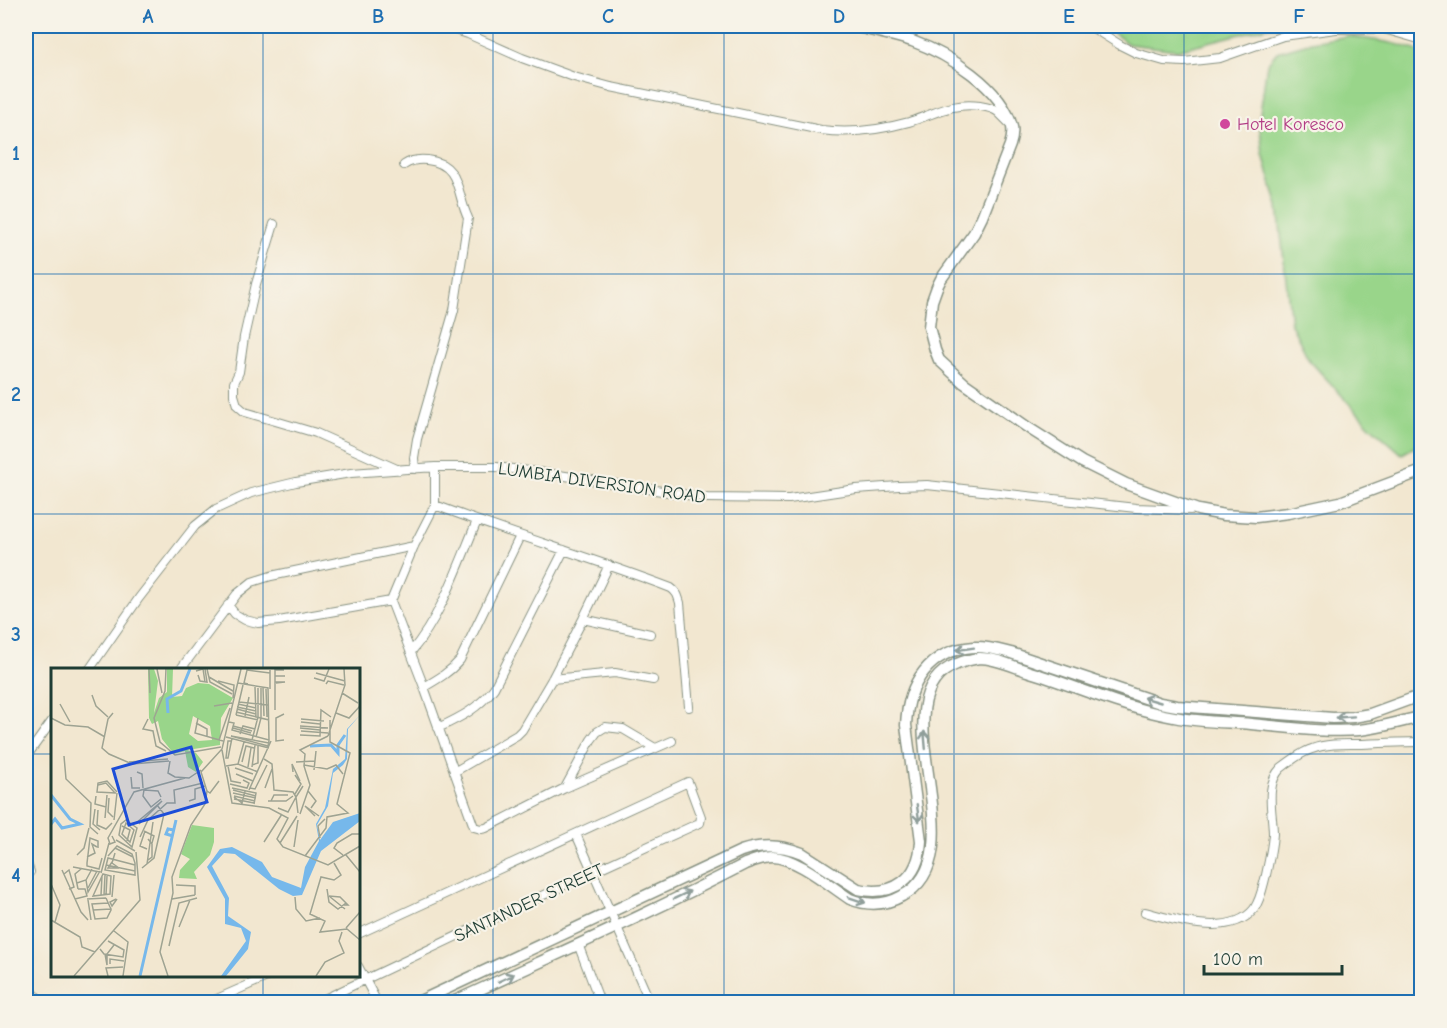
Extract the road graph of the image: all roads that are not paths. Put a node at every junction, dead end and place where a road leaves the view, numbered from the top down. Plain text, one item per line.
1 (443, 26) edge
2 (843, 26) edge
3 (1090, 26) edge
4 (1422, 40) edge
5 (1011, 125) junction
6 (404, 165) dead end
7 (274, 224) dead end
8 (435, 467) junction
9 (415, 469) junction
10 (400, 470) junction
11 (1422, 471) edge
12 (435, 505) junction
13 (1198, 510) junction
14 (477, 521) junction
15 (520, 536) junction
16 (414, 546) junction
17 (564, 550) junction
18 (609, 565) junction
19 (391, 601) junction
20 (228, 605) junction
21 (583, 620) junction
22 (650, 634) dead end
23 (411, 652) junction
24 (90, 668) edge
25 (181, 668) edge
26 (552, 679) junction
27 (654, 680) dead end
28 (424, 687) junction
29 (1422, 695) edge
30 (689, 707) dead end
31 (1370, 714) junction
32 (1422, 717) edge
33 (51, 722) edge
34 (438, 728) junction
35 (1374, 728) junction
36 (672, 741) dead end
37 (1422, 742) edge
38 (655, 748) junction
39 (26, 758) edge
40 (454, 772) junction
41 (565, 788) junction
42 (576, 834) junction
43 (26, 861) edge
44 (708, 867) junction
45 (30, 872) dead end
46 (592, 872) junction
47 (715, 879) junction
48 (610, 912) junction
49 (1145, 912) dead end
50 (617, 927) junction
51 (360, 933) edge
52 (578, 944) junction
53 (360, 970) edge
54 (265, 977) edge
55 (366, 981) junction
56 (26, 984) edge
57 (41, 1002) edge
58 (210, 1002) edge
59 (318, 1002) edge
60 (377, 1002) edge
61 (418, 1002) edge
62 (453, 1002) edge
63 (600, 1002) edge
64 (650, 1002) edge

1 - 5 street
2 - 5 street
3 - 4 street
5 - 13 street
6 - 9 street
7 - 10 street
8 - 9 street, LUMBIA DIVERSION ROAD
8 - 12 street
8 - 13 street, LUMBIA DIVERSION ROAD
9 - 10 street, LUMBIA DIVERSION ROAD
10 - 24 street, LUMBIA DIVERSION ROAD
11 - 13 street
12 - 14 street
12 - 16 street
14 - 15 street
14 - 23 street
15 - 17 street
15 - 28 street
16 - 19 street
16 - 20 street
17 - 18 street
17 - 34 street
18 - 21 street
18 - 30 street
19 - 20 street
19 - 23 street
20 - 25 street
21 - 22 street
21 - 26 street
23 - 28 street
26 - 27 street
26 - 40 street
28 - 34 street
29 - 31 street
31 - 35 street
31 -> 44 street
32 - 35 street
33 - 39 street
34 - 40 street
47 -> 35 street
36 - 38 street
37 - 49 street
38 - 41 street
38 - 41 street
40 - 41 street
42 - 46 street
42 - 46 street, SANTANDER STREET
42 - 51 street
43 - 45 street
44 - 47 street
44 - 48 street
46 - 48 street
46 - 55 street, SANTANDER STREET
50 -> 47 street
48 - 50 street
48 - 61 street
50 - 52 street
50 - 64 street
62 -> 52 street
52 - 63 street
53 - 55 street
54 - 58 street
55 - 59 street, SANTANDER STREET
55 - 60 street
56 - 57 street

